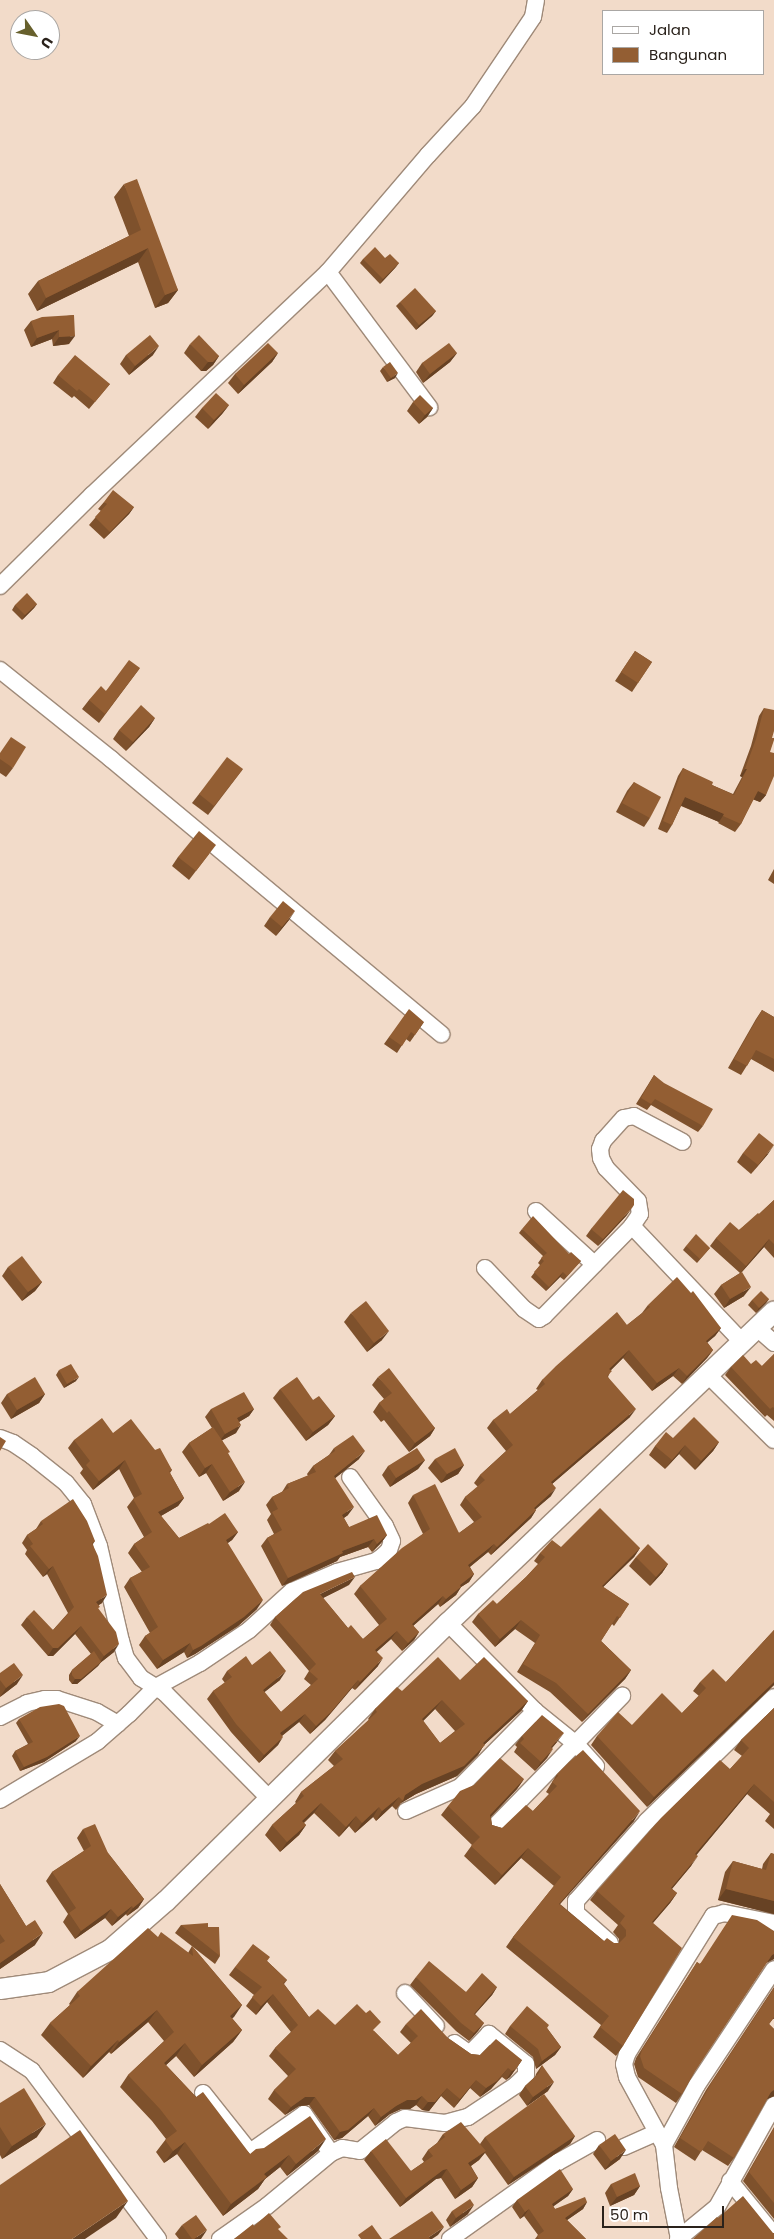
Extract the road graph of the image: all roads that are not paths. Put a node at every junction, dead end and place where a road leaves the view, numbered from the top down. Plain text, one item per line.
1 (536, 0) edge
2 (328, 272) junction
3 (429, 407) edge
4 (0, 586) edge
5 (0, 670) edge
6 (441, 1034) dead end
7 (683, 1142) dead end
8 (536, 1210) dead end
9 (632, 1226) junction
10 (594, 1264) junction
11 (484, 1268) dead end
12 (774, 1312) edge
13 (757, 1328) junction
14 (742, 1342) junction
15 (774, 1343) edge
16 (709, 1376) junction
17 (0, 1438) edge
18 (774, 1440) edge
19 (350, 1477) dead end
20 (448, 1623) junction
21 (156, 1687) junction
22 (622, 1696) dead end
23 (774, 1697) edge
24 (535, 1711) junction
25 (0, 1717) edge
26 (118, 1724) junction
27 (576, 1744) junction
28 (608, 1779) edge
29 (270, 1799) junction
30 (0, 1800) edge
31 (634, 1807) edge
32 (406, 1812) dead end
33 (647, 1820) junction
34 (494, 1828) edge
35 (774, 1923) edge
36 (610, 1943) edge
37 (774, 1969) edge
38 (0, 1989) edge
39 (405, 1993) dead end
40 (0, 2050) edge
41 (203, 2093) edge
42 (774, 2105) edge
43 (769, 2125) edge
44 (660, 2139) junction
45 (597, 2140) dead end
46 (632, 2144) dead end
47 (331, 2153) junction
48 (730, 2181) junction
49 (774, 2234) edge
50 (150, 2236) edge
51 (220, 2239) edge
52 (450, 2239) edge
53 (679, 2239) edge

1 - 2 street
2 - 3 street
2 - 4 street
5 - 6 street
7 - 9 street
8 - 10 street
9 - 10 street
9 - 14 street
10 - 11 street
12 - 13 street
13 - 14 street
13 - 15 street
14 - 16 street
16 - 18 street
16 - 20 street
17 - 21 street
19 - 21 street
20 - 24 street
20 - 29 street
21 - 26 street
21 - 29 street
22 - 27 street
23 - 33 street
24 - 27 street
24 - 32 street
25 - 26 street
26 - 30 street
27 - 28 street
27 - 34 street
29 - 38 street
31 - 33 street
33 - 36 street
35 - 44 street
37 - 44 street
39 - 47 street
40 - 50 street
41 - 47 street
42 - 43 street
43 - 48 street
44 - 46 street
44 - 53 street
45 - 52 street
47 - 51 street
48 - 49 street
48 - 53 street

